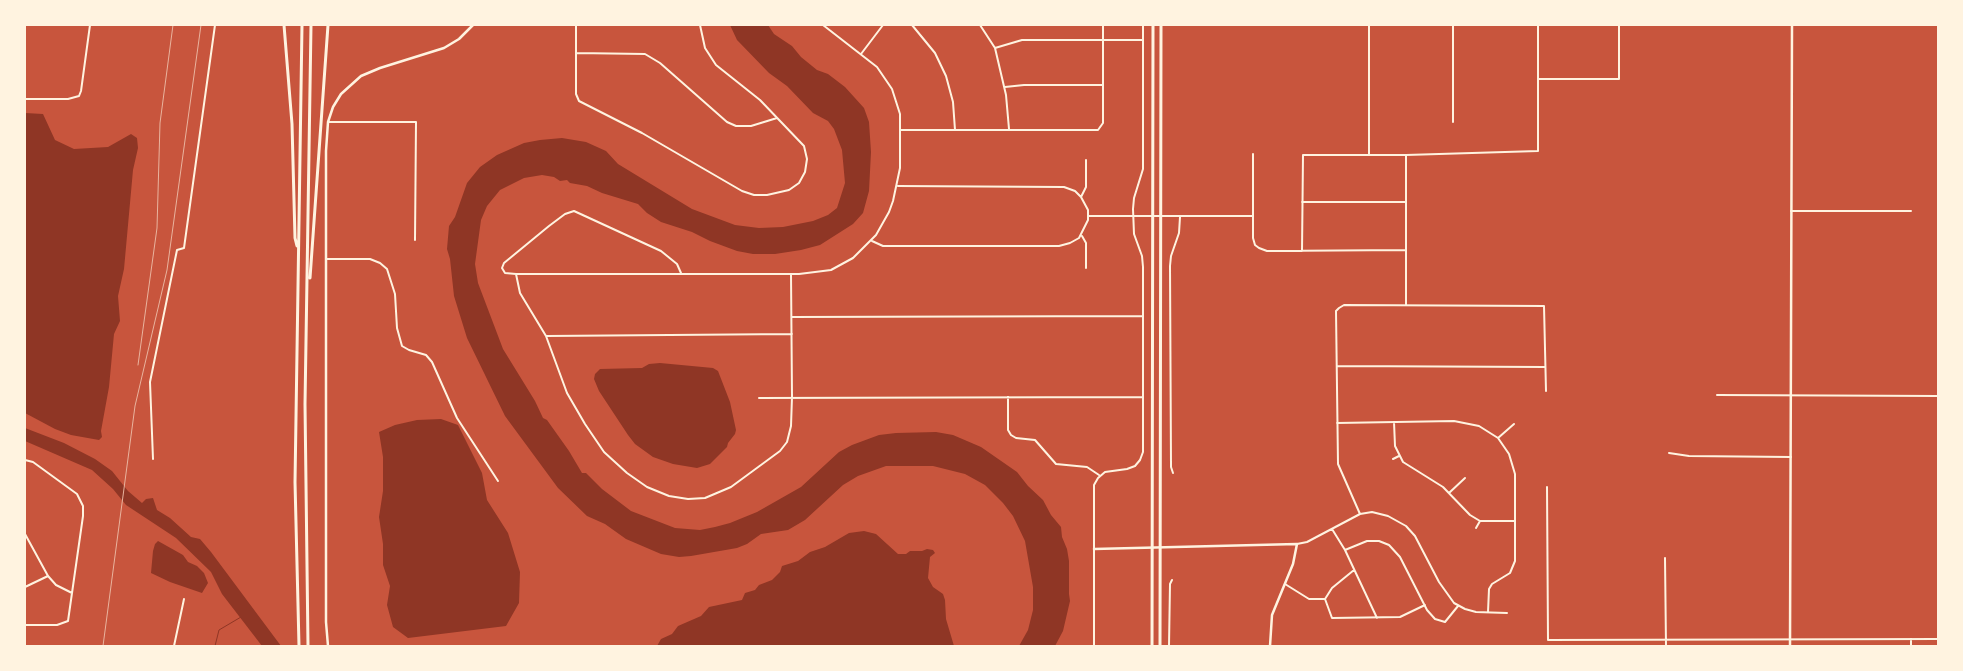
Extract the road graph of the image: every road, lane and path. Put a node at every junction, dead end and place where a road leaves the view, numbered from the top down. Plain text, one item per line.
1 (90, 25) edge
2 (215, 25) edge
3 (284, 25) edge
4 (302, 25) edge
5 (311, 25) edge
6 (328, 25) edge
7 (473, 25) edge
8 (576, 25) edge
9 (700, 25) edge
10 (824, 25) edge
11 (883, 25) edge
12 (912, 25) edge
13 (980, 25) edge
14 (1103, 25) edge
15 (1143, 25) edge
16 (1152, 25) edge
17 (1161, 25) edge
18 (1369, 25) edge
19 (1453, 25) edge
20 (1538, 25) edge
21 (1619, 25) edge
22 (1792, 25) edge
23 (1103, 40) junction
24 (1143, 40) junction
25 (995, 48) junction
26 (576, 53) junction
27 (861, 54) junction
28 (1538, 79) junction
29 (1103, 85) junction
30 (1005, 87) junction
31 (25, 99) edge
32 (777, 118) junction
33 (328, 122) junction
34 (1453, 122) dead end
35 (901, 130) junction
36 (1008, 130) junction
37 (955, 131) junction
38 (1252, 154) dead end
39 (1369, 154) junction
40 (1406, 155) junction
41 (1086, 160) dead end
42 (898, 186) junction
43 (1082, 197) junction
44 (1302, 202) junction
45 (1406, 202) junction
46 (1791, 211) junction
47 (1911, 211) dead end
48 (1088, 216) junction
49 (1253, 216) junction
50 (1133, 217) junction
51 (1152, 217) junction
52 (1160, 217) junction
53 (1180, 217) junction
54 (1082, 235) junction
55 (415, 240) dead end
56 (871, 241) junction
57 (298, 249) junction
58 (1406, 250) junction
59 (1302, 251) junction
60 (326, 259) junction
61 (1086, 268) dead end
62 (681, 273) junction
63 (516, 274) junction
64 (791, 274) junction
65 (308, 296) junction
66 (1406, 305) junction
67 (1143, 316) junction
68 (792, 317) junction
69 (792, 334) junction
70 (546, 336) junction
71 (1337, 366) junction
72 (1545, 367) junction
73 (1546, 391) dead end
74 (1717, 395) dead end
75 (1791, 395) junction
76 (1938, 396) edge
77 (792, 397) junction
78 (1008, 397) junction
79 (1143, 397) junction
80 (759, 398) dead end
81 (1394, 421) junction
82 (1337, 423) junction
83 (1514, 424) dead end
84 (1498, 438) junction
85 (1669, 454) dead end
86 (1399, 456) junction
87 (1791, 457) junction
88 (153, 459) dead end
89 (1393, 459) dead end
90 (25, 460) edge
91 (1173, 472) dead end
92 (1100, 476) junction
93 (1465, 478) dead end
94 (498, 481) dead end
95 (1547, 487) dead end
96 (1449, 493) junction
97 (1360, 514) junction
98 (1480, 520) junction
99 (1515, 521) junction
100 (1476, 528) dead end
101 (1332, 529) junction
102 (25, 534) edge
103 (26, 539) edge
104 (1297, 544) junction
105 (1160, 547) junction
106 (1152, 548) junction
107 (1094, 549) junction
108 (1345, 550) junction
109 (1665, 558) dead end
110 (1354, 570) junction
111 (48, 576) junction
112 (1172, 580) dead end
113 (1284, 584) junction
114 (25, 587) edge
115 (73, 594) junction
116 (184, 599) dead end
117 (1325, 599) junction
118 (1425, 605) junction
119 (1458, 606) junction
120 (1488, 612) junction
121 (1507, 613) dead end
122 (1377, 619) junction
123 (25, 625) edge
124 (1790, 638) junction
125 (1911, 639) junction
126 (1938, 639) edge
127 (1666, 640) junction
128 (174, 646) edge
129 (299, 646) edge
130 (308, 646) edge
131 (328, 646) edge
132 (1094, 646) edge
133 (1152, 646) edge
134 (1160, 646) edge
135 (1169, 646) edge
136 (1270, 646) edge
137 (1666, 646) edge
138 (1790, 646) edge
139 (1911, 646) edge

1 - 31 street
2 - 88 street
3 - 57 main road
4 - 57 main road
5 - 65 main road
6 - 65 main road
7 - 33 street
8 - 26 street
9 - 32 street
10 - 27 street
11 - 27 street
12 - 37 street
13 - 25 street
14 - 23 street
15 - 24 street
16 - 51 main road
17 - 52 main road
18 - 39 street
19 - 34 street
20 - 28 street
21 - 28 street
22 - 46 street
23 - 24 street
23 - 25 street
23 - 29 street
24 - 50 street
25 - 30 street
26 - 32 street
26 - 32 street
27 - 35 street
28 - 40 street
29 - 30 street
29 - 36 street
30 - 36 street
33 - 55 street
33 - 60 street
35 - 37 street
35 - 42 street
36 - 37 street
38 - 49 street
39 - 40 street
39 - 44 street
40 - 45 street
41 - 43 street
42 - 43 street
42 - 56 street
43 - 48 street
44 - 45 street
44 - 59 street
45 - 58 street
46 - 47 street
46 - 75 street
48 - 50 street
48 - 54 street
49 - 53 street
49 - 59 street
50 - 51 street
50 - 67 street
51 - 52 street
51 - 106 main road
52 - 53 street
52 - 105 main road
53 - 91 street
54 - 56 street
54 - 61 street
56 - 64 street
57 - 129 main road
58 - 59 street
58 - 66 street
60 - 94 street
60 - 131 street
62 - 63 street
62 - 63 street
62 - 64 street
63 - 70 street
64 - 68 street
65 - 130 main road
66 - 71 street
66 - 72 street
67 - 68 street
67 - 79 street
68 - 69 street
69 - 70 street
69 - 77 street
70 - 77 street
71 - 72 street
71 - 82 street
72 - 73 street
74 - 75 street
75 - 76 street
75 - 87 street
77 - 78 street
77 - 80 street
78 - 79 street
78 - 92 street
79 - 92 street
81 - 82 street
81 - 84 street
81 - 86 street
82 - 97 street
83 - 84 street
84 - 99 street
85 - 87 street
86 - 89 street
86 - 96 street
87 - 124 street
90 - 115 street
92 - 107 street
93 - 96 street
95 - 127 street
96 - 98 street
97 - 101 street
97 - 119 street
98 - 99 street
98 - 100 street
99 - 120 street
101 - 104 street
101 - 108 street
102 - 103 street
103 - 111 street
104 - 105 street
104 - 113 street
105 - 106 street
105 - 134 main road
106 - 107 street
106 - 133 main road
107 - 132 street
108 - 110 street
108 - 118 street
109 - 127 street
110 - 117 street
110 - 122 street
111 - 114 street
111 - 115 street
112 - 135 street
113 - 117 street
113 - 136 street
115 - 123 street
116 - 128 street
117 - 122 street
118 - 119 street
118 - 122 street
119 - 120 street
120 - 121 street
124 - 125 street
124 - 127 street
124 - 138 street
125 - 126 street
125 - 139 street
127 - 137 street

